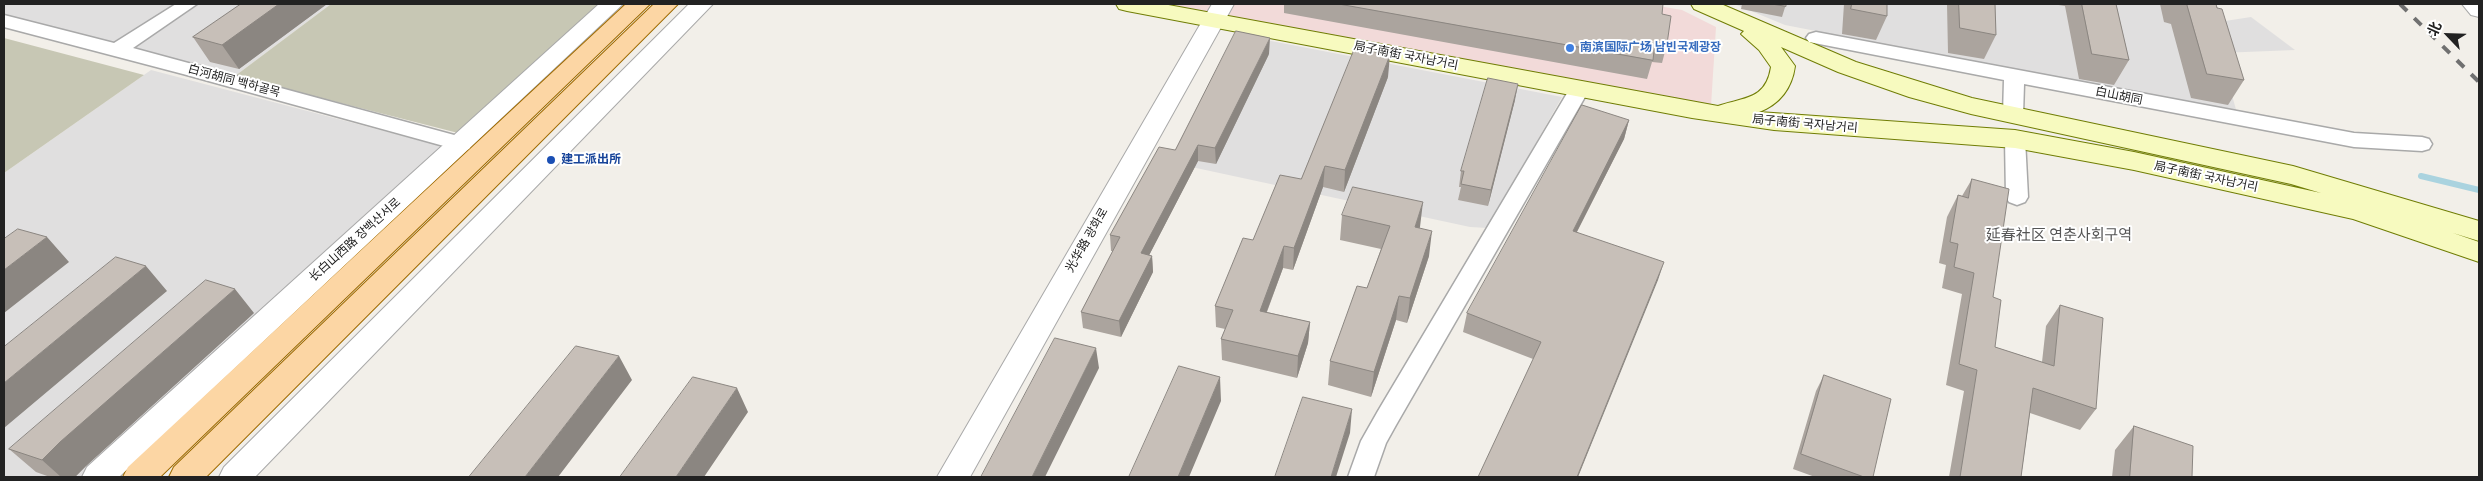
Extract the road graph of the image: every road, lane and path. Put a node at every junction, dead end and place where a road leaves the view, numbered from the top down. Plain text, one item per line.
1 (188, 4) edge
2 (612, 4) edge
3 (638, 4) edge
4 (667, 4) edge
5 (702, 4) edge
6 (1127, 4) edge
7 (2473, 4) edge
8 (1706, 5) edge
9 (2479, 10) edge
10 (1218, 11) edge
11 (1735, 20) junction
12 (4, 21) edge
13 (1816, 38) dead end
14 (117, 50) junction
15 (2014, 76) junction
16 (1579, 90) junction
17 (1708, 113) junction
18 (2013, 115) junction
19 (2015, 139) junction
20 (462, 144) junction
21 (2422, 144) dead end
22 (2017, 197) dead end
23 (2479, 231) edge
24 (2479, 252) edge
25 (98, 477) edge
26 (139, 477) edge
27 (185, 477) edge
28 (235, 477) edge
29 (953, 477) edge
30 (1361, 477) edge

1 - 14 street
2 - 20 street, 长白山西路 장백산서로
3 - 26 main road, 长白山西路 장백산서로
4 - 27 main road
5 - 28 street
6 - 10 main road, 局子南街 국자남거리
7 - 9 street
8 - 11 main road, 局子南街 국자남거리
10 - 16 main road, 局子南街 국자남거리
10 - 29 street, 光华路 광화로
11 - 17 main road
11 - 18 main road, 局子南街 국자남거리
12 - 14 street, 白河胡同 백하골목
13 - 15 street, 白山胡同
14 - 20 street, 白河胡同 백하골목
15 - 18 street
15 - 21 street, 白山胡同
16 - 17 main road, 局子南街 국자남거리
16 - 30 street
17 - 19 main road, 局子南街 국자남거리
18 - 23 main road, 局子南街 국자남거리
19 - 22 street
19 - 24 main road, 局子南街 국자남거리
20 - 25 street, 长白山西路 장백산서로

